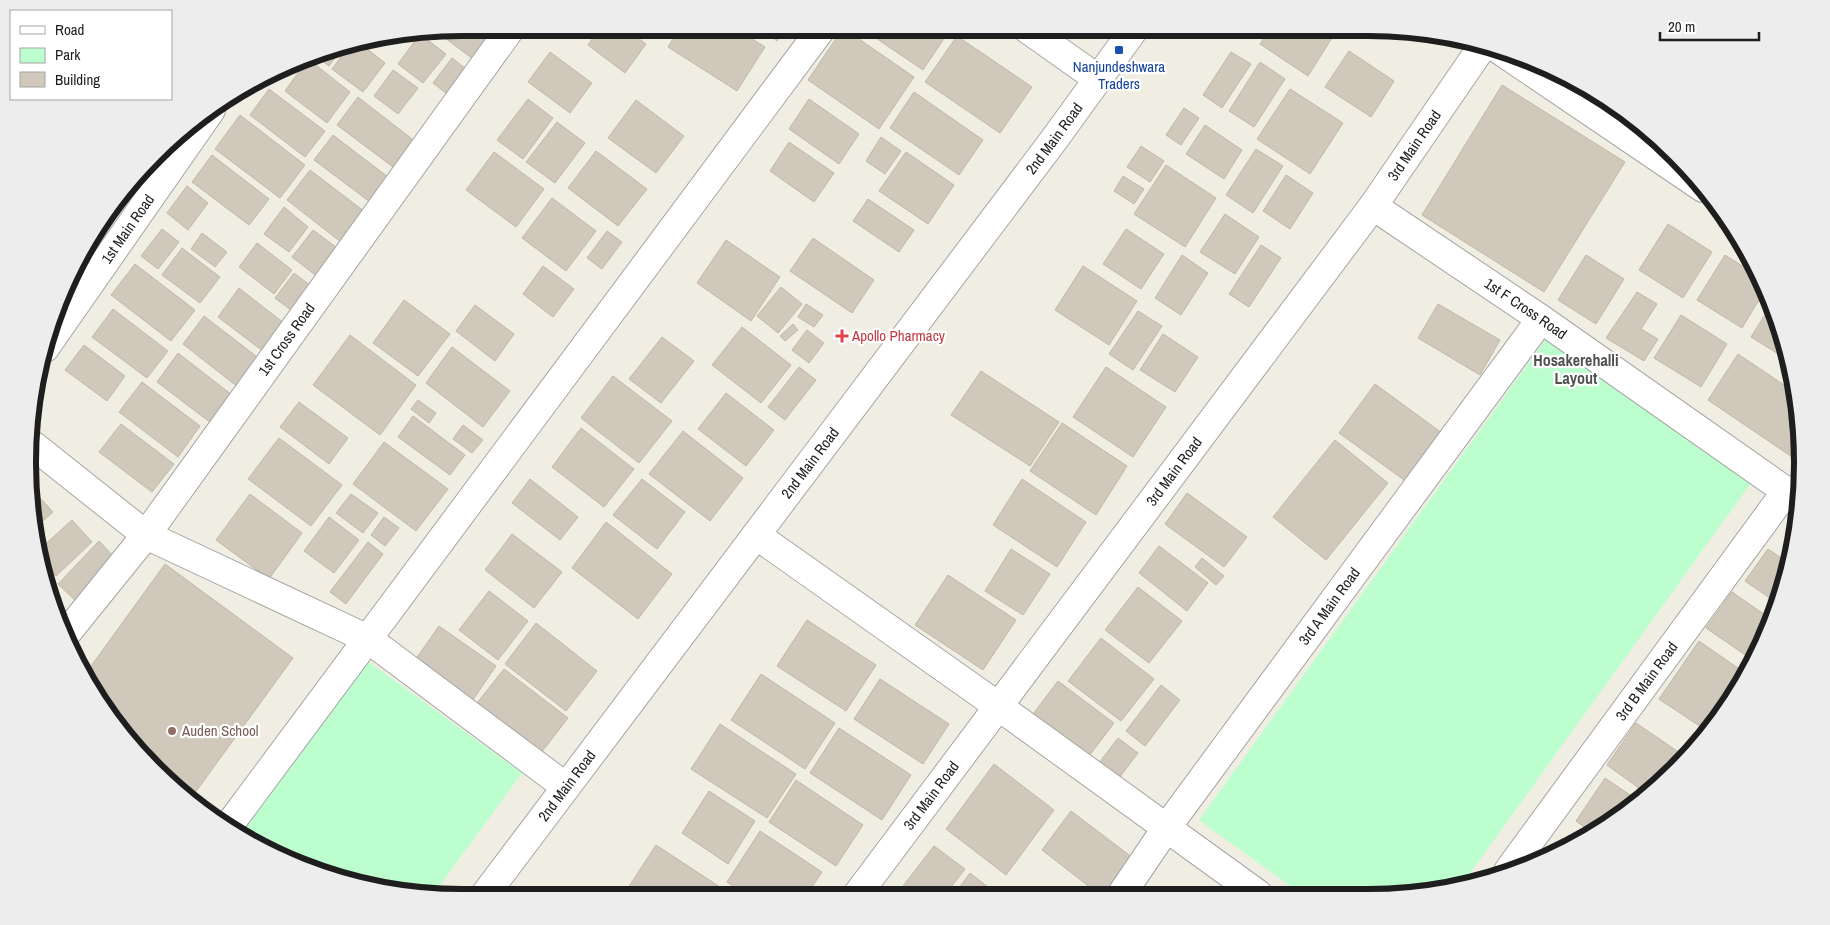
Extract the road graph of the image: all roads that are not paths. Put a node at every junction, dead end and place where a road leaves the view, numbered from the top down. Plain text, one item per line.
1 (505, 36) edge
2 (816, 36) edge
3 (1037, 36) edge
4 (1129, 36) edge
5 (1479, 51) edge
6 (1523, 66) edge
7 (1098, 79) junction
8 (199, 127) edge
9 (1680, 172) edge
10 (1373, 206) junction
11 (1541, 319) junction
12 (57, 330) edge
13 (37, 448) edge
14 (1793, 496) edge
15 (1792, 497) edge
16 (146, 535) junction
17 (756, 535) junction
18 (70, 629) edge
19 (368, 639) junction
20 (998, 706) junction
21 (566, 787) junction
22 (232, 821) edge
23 (1167, 827) junction
24 (1516, 862) edge
25 (489, 889) edge
26 (861, 889) edge
27 (1125, 889) edge
28 (1251, 889) edge

1 - 16 street, 1st Cross Road
2 - 19 street
3 - 7 street
4 - 7 street, 2nd Main Road
5 - 10 street, 3rd Main Road
6 - 9 street
7 - 17 street, 2nd Main Road
8 - 12 street, 1st Main Road
10 - 11 street, 1st F Cross Road
10 - 20 street, 3rd Main Road
11 - 14 street, 1st F Cross Road
11 - 23 street, 3rd A Main Road
13 - 16 street
15 - 24 street, 3rd B Main Road
16 - 18 street, 1st Cross Road
16 - 19 street
17 - 20 street
17 - 21 street, 2nd Main Road
19 - 21 street
19 - 22 street
20 - 23 street
20 - 26 street, 3rd Main Road
21 - 25 street, 2nd Main Road
23 - 27 street, 3rd A Main Road
23 - 28 street

